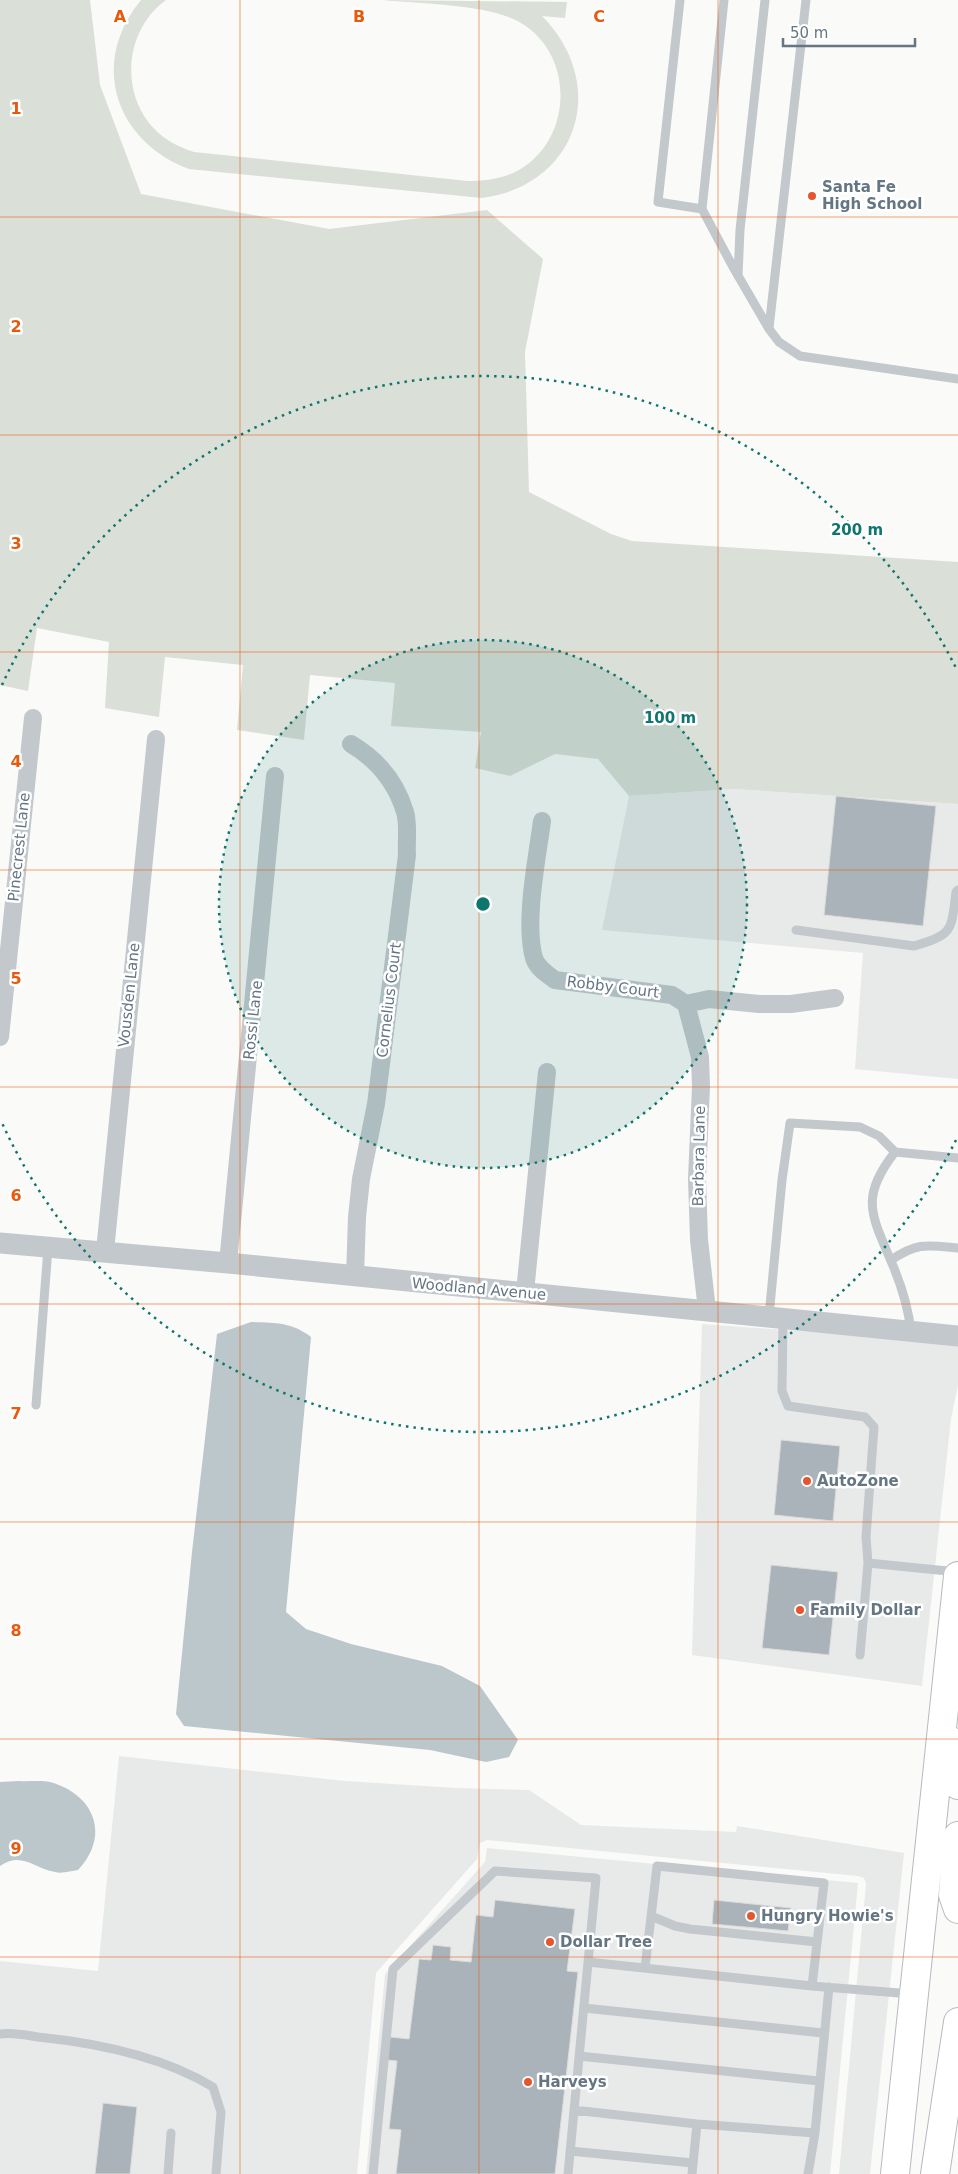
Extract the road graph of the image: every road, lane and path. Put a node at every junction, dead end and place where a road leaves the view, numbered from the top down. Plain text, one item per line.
1 (680, 0) edge
2 (724, 0) edge
3 (765, 0) edge
4 (806, 0) edge
5 (702, 209) junction
6 (738, 276) junction
7 (769, 328) junction
8 (958, 379) edge
9 (33, 718) dead end
10 (156, 739) dead end
11 (351, 744) dead end
12 (275, 776) dead end
13 (542, 821) dead end
14 (958, 890) edge
15 (796, 930) dead end
16 (835, 998) dead end
17 (686, 1004) junction
18 (0, 1037) edge
19 (547, 1072) dead end
20 (895, 1152) junction
21 (958, 1158) edge
22 (0, 1243) edge
23 (48, 1248) junction
24 (958, 1248) edge
25 (104, 1251) junction
26 (891, 1260) junction
27 (228, 1263) junction
28 (355, 1276) junction
29 (525, 1292) junction
30 (707, 1310) junction
31 (776, 1317) junction
32 (911, 1331) junction
33 (958, 1336) edge
34 (36, 1406) dead end
35 (868, 1563) junction
36 (958, 1572) edge
37 (958, 1576) edge
38 (860, 1655) dead end
39 (944, 1714) junction
40 (958, 1784) edge
41 (958, 1836) edge
42 (958, 1909) edge
43 (652, 1916) junction
44 (817, 1942) junction
45 (588, 1962) junction
46 (645, 1968) junction
47 (812, 1986) junction
48 (829, 1987) junction
49 (915, 1994) junction
50 (584, 2008) junction
51 (958, 2022) edge
52 (823, 2033) junction
53 (0, 2034) edge
54 (579, 2056) junction
55 (819, 2081) junction
56 (574, 2110) junction
57 (697, 2124) junction
58 (815, 2133) junction
59 (171, 2134) dead end
60 (570, 2151) junction
61 (693, 2163) junction
62 (168, 2174) edge
63 (216, 2174) edge
64 (373, 2174) edge
65 (568, 2174) edge
66 (692, 2174) edge
67 (808, 2174) edge
68 (895, 2174) edge
69 (935, 2174) edge

1 - 5 lane
2 - 5 lane
3 - 6 lane
4 - 7 lane
5 - 6 lane
6 - 7 lane
7 - 8 lane
9 - 18 street, Pinecrest Lane
10 - 25 street, Vousden Lane
11 - 28 street, Cornelius Court
12 - 27 street, Rossi Lane
13 - 17 street, Robby Court
14 - 15 lane
16 - 17 street
17 - 30 street, Barbara Lane
19 - 29 street
20 - 21 lane
20 - 26 lane
20 - 31 lane
22 - 23 street, Woodland Avenue
23 - 25 street, Woodland Avenue
23 - 34 lane
24 - 26 lane
25 - 27 street, Woodland Avenue
26 - 32 lane
27 - 28 street, Woodland Avenue
28 - 29 street, Woodland Avenue
29 - 30 street, Woodland Avenue
30 - 31 street, Woodland Avenue
31 - 32 street, Woodland Avenue
31 - 35 lane
32 - 33 street, Woodland Avenue
35 - 36 lane
35 - 38 lane
37 - 39 main road
39 - 40 main road
39 - 49 main road
41 - 42 main road
43 - 44 lane
43 - 44 lane
43 - 46 lane
44 - 47 lane
45 - 46 lane
45 - 50 lane
45 - 64 lane
46 - 47 lane
47 - 48 lane
48 - 49 lane
48 - 52 lane
49 - 68 main road
50 - 52 lane
50 - 54 lane
51 - 69 main road
52 - 55 lane
53 - 63 lane
54 - 55 lane
54 - 56 lane
55 - 58 lane
56 - 57 lane
56 - 60 lane
57 - 58 lane
57 - 61 lane
58 - 67 lane
59 - 62 lane
60 - 61 lane
60 - 65 lane
61 - 66 lane

